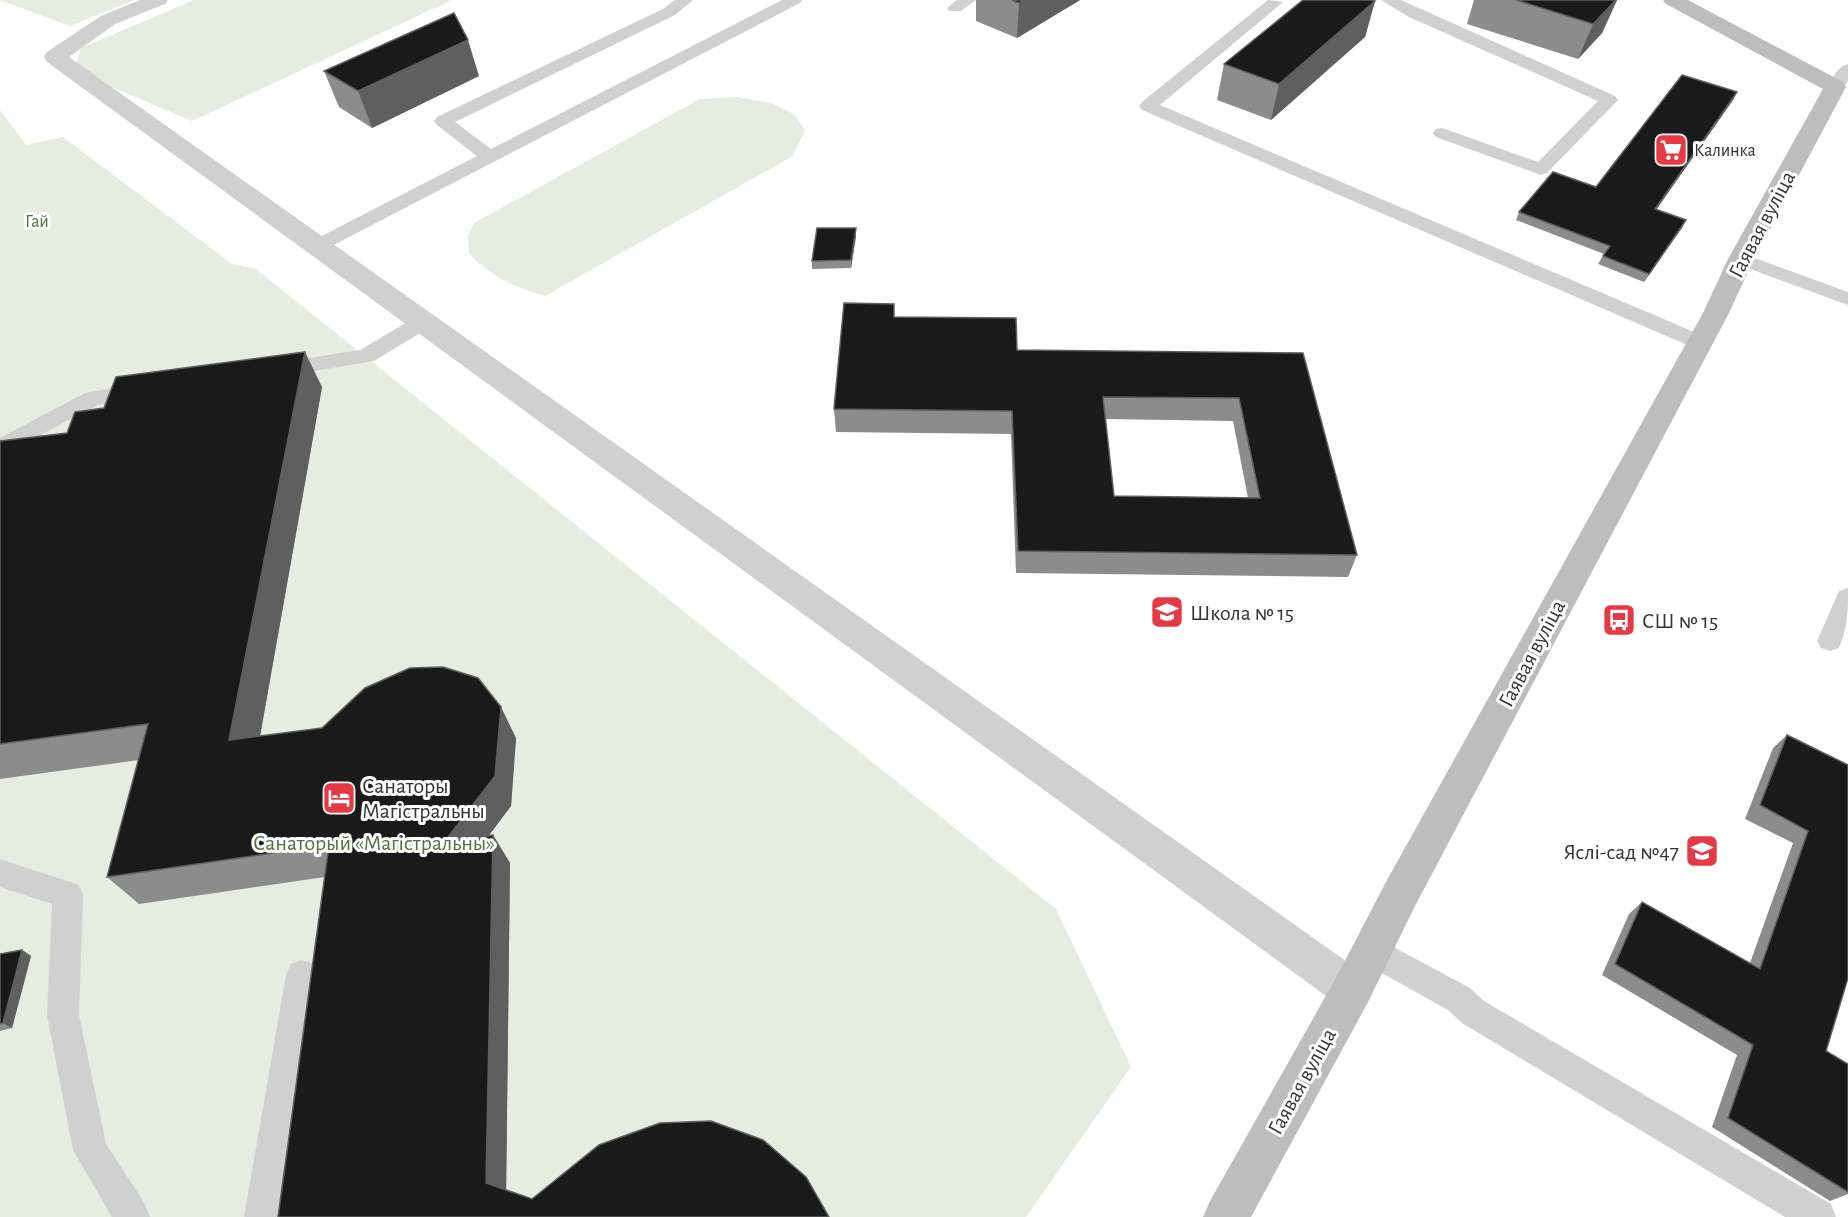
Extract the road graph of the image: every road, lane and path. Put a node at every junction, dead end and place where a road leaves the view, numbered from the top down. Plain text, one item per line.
1 (158, 0) edge
2 (685, 0) edge
3 (794, 0) edge
4 (1389, 0) edge
5 (1673, 0) edge
6 (1275, 2) dead end
7 (1844, 84) edge
8 (1442, 133) dead end
9 (490, 156) junction
10 (317, 246) junction
11 (1741, 259) junction
12 (1848, 299) edge
13 (423, 322) junction
14 (1699, 342) junction
15 (252, 374) edge
16 (161, 388) edge
17 (0, 448) edge
18 (1848, 598) edge
19 (1830, 641) dead end
20 (0, 873) edge
21 (1373, 951) junction
22 (302, 975) dead end
23 (1352, 990) junction
24 (132, 1217) edge
25 (262, 1217) edge
26 (1226, 1217) edge
27 (1818, 1217) edge

1 - 10 street
2 - 9 lane
3 - 9 lane
4 - 8 lane
5 - 7 main road, Гаявая вуліца
6 - 14 lane
7 - 11 main road, Гаявая вуліца
9 - 10 lane
10 - 13 street
11 - 12 lane
11 - 14 main road, Гаявая вуліца
13 - 15 lane
13 - 23 street
14 - 21 main road, Гаявая вуліца
16 - 17 lane
18 - 19 lane
20 - 24 lane
21 - 23 main road, Гаявая вуліца
21 - 27 lane
22 - 25 lane
23 - 26 main road, Гаявая вуліца

